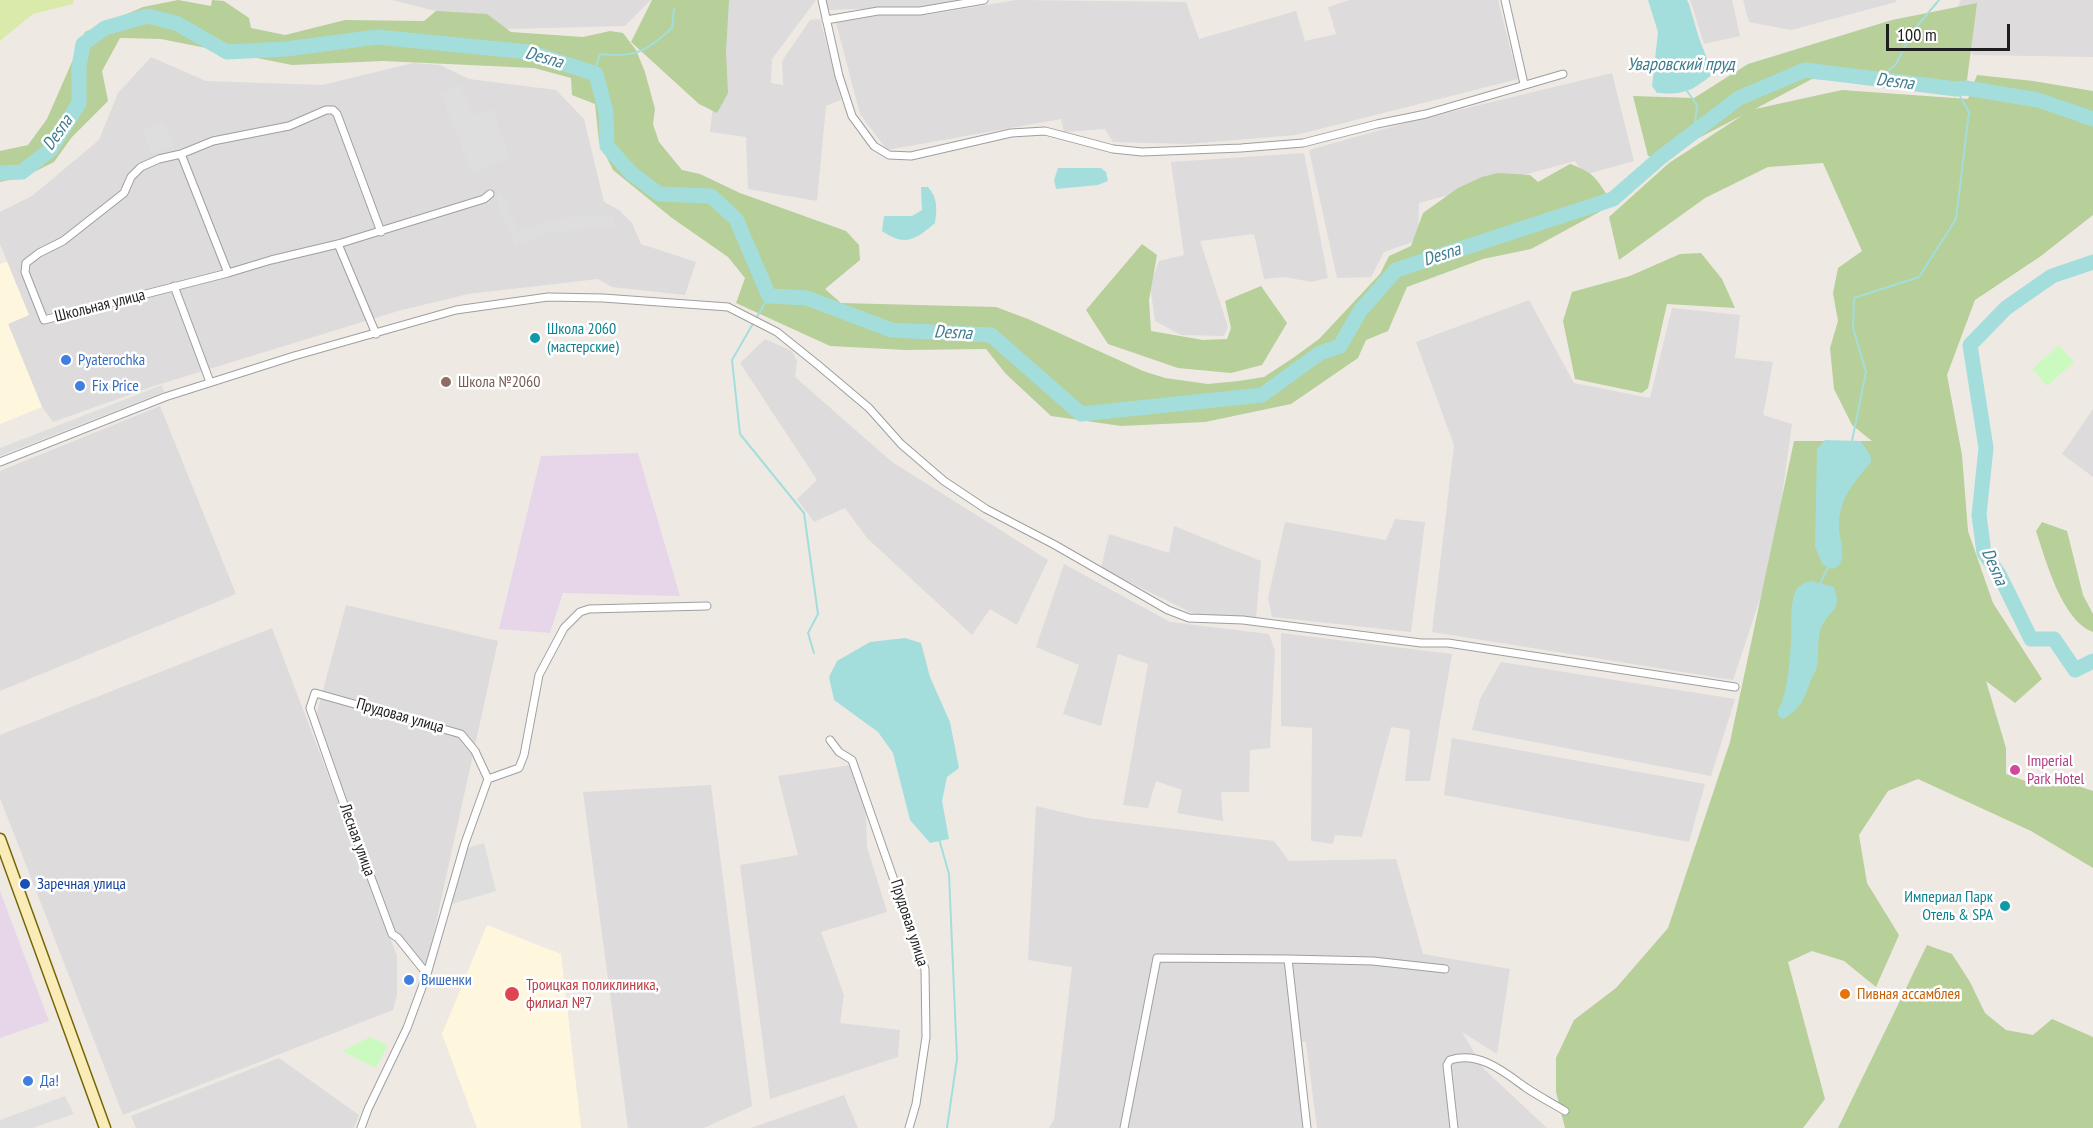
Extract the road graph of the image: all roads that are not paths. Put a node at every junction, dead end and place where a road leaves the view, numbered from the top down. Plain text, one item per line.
1 (822, 0) edge
2 (984, 0) edge
3 (1505, 0) edge
4 (826, 20) junction
5 (1563, 74) dead end
6 (1524, 84) junction
7 (181, 154) junction
8 (490, 194) dead end
9 (381, 232) junction
10 (338, 244) junction
11 (228, 273) junction
12 (174, 286) junction
13 (376, 334) junction
14 (210, 382) junction
15 (0, 462) edge
16 (707, 606) dead end
17 (1735, 687) dead end
18 (315, 693) joint
19 (830, 740) dead end
20 (488, 779) junction
21 (0, 839) edge
22 (1288, 959) junction
23 (1445, 969) dead end
24 (427, 975) junction
25 (1565, 1111) dead end
26 (105, 1128) edge
27 (361, 1128) edge
28 (909, 1128) edge
29 (1124, 1128) edge
30 (1307, 1128) edge
31 (1454, 1128) edge

1 - 4 street
2 - 4 street
3 - 6 street
4 - 6 street
5 - 6 street
7 - 9 street, Школьная улица
7 - 11 street
7 - 12 street, Школьная улица
8 - 9 street, Школьная улица
9 - 10 street, Школьная улица
10 - 11 street, Школьная улица
10 - 13 street
11 - 12 street, Школьная улица
12 - 14 street
13 - 14 street
13 - 17 street
14 - 15 street
16 - 20 street
18 - 20 street, Прудовая улица
18 - 24 street, Лесная улица
19 - 28 street, Прудовая улица
20 - 24 street
21 - 26 street
22 - 23 street
22 - 29 street
22 - 30 street
24 - 27 street
25 - 31 street

